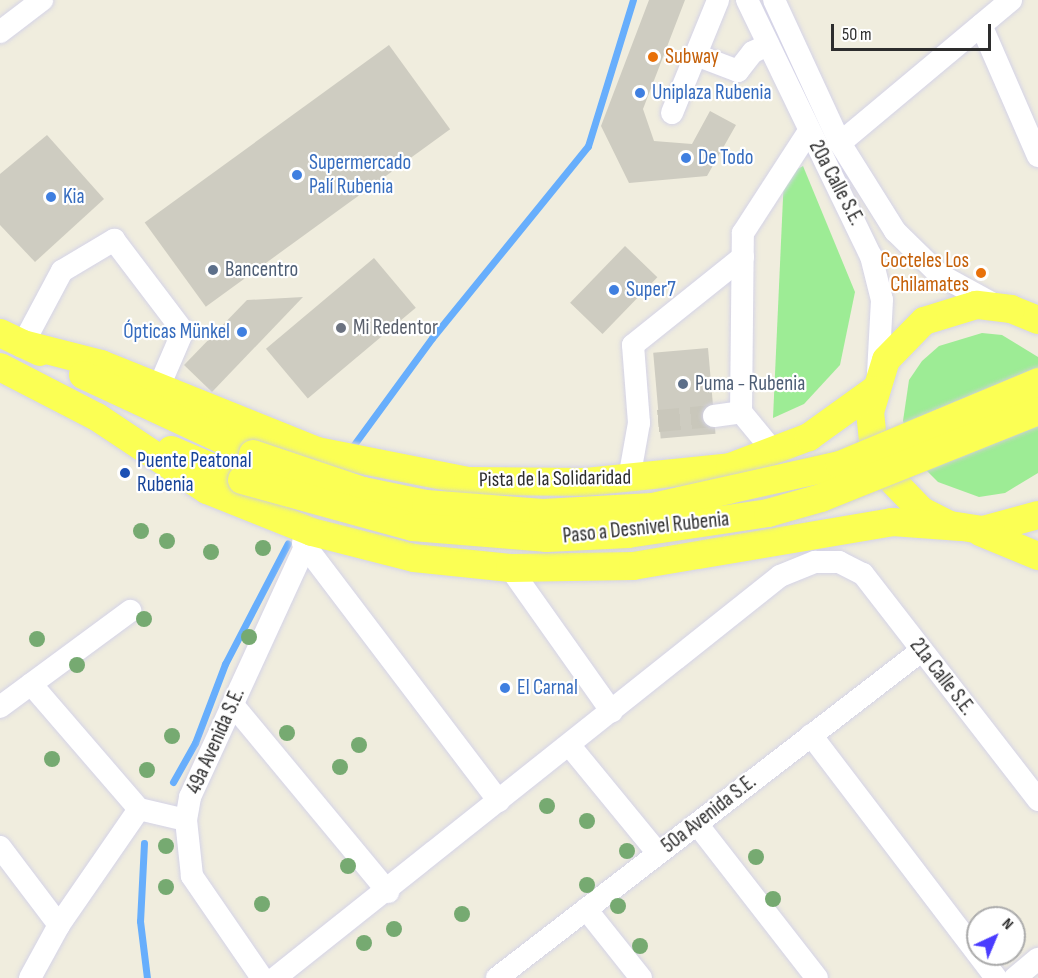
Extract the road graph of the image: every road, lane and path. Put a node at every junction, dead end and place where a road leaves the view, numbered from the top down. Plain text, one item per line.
1 (42, 0) edge
2 (718, 0) edge
3 (747, 0) edge
4 (774, 0) edge
5 (1011, 0) edge
6 (981, 25) junction
7 (0, 32) edge
8 (768, 45) junction
9 (696, 55) junction
10 (672, 113) dead end
11 (809, 131) junction
12 (840, 143) junction
13 (1038, 156) edge
14 (743, 257) junction
15 (998, 306) junction
16 (1038, 313) edge
17 (1038, 320) edge
18 (12, 338) edge
19 (0, 367) edge
20 (1038, 382) edge
21 (875, 383) junction
22 (158, 389) junction
23 (1038, 411) edge
24 (741, 412) junction
25 (714, 416) tunnel mouth
26 (108, 424) junction
27 (774, 452) junction
28 (629, 478) junction
29 (1038, 515) edge
30 (965, 528) junction
31 (308, 538) junction
32 (1038, 556) edge
33 (510, 568) junction
34 (130, 610) dead end
35 (921, 651) junction
36 (32, 684) junction
37 (234, 705) junction
38 (0, 707) edge
39 (612, 712) junction
40 (811, 735) junction
41 (570, 746) junction
42 (1038, 800) edge
43 (499, 801) junction
44 (139, 809) junction
45 (186, 820) junction
46 (696, 824) junction
47 (0, 847) edge
48 (658, 853) junction
49 (388, 892) junction
50 (586, 909) junction
51 (59, 925) junction
52 (1038, 958) edge
53 (30, 978) edge
54 (262, 978) edge
55 (275, 978) edge
56 (497, 978) edge
57 (641, 978) edge
58 (818, 978) edge
59 (996, 978) edge
60 (1015, 978) edge

1 - 7 street
2 - 9 street
3 - 8 street, 20a Calle S.E.
4 - 12 street, 20a Calle S.E.
5 - 6 street
6 - 12 street
6 - 13 street
8 - 9 street
8 - 11 street, 20a Calle S.E.
9 - 10 street
11 - 14 street
11 - 21 street, 20a Calle S.E.
12 - 15 street, 20a Calle S.E.
14 - 24 street
14 - 28 street
15 - 16 main road
15 - 17 main road
15 - 21 main road
18 - 20 main road, Paso a Desnivel Rubenia, bridge
18 - 22 main road, Pista de la Solidaridad
18 - 22 street
19 - 26 main road
21 - 27 main road, Pista de la Solidaridad
21 - 30 main road
22 - 28 main road, Pista de la Solidaridad
23 - 26 main road, Paso a Desnivel Rubenia, bridge
24 - 25 street
24 - 27 street
26 - 31 main road
27 - 28 main road, Pista de la Solidaridad
29 - 30 main road
30 - 32 main road
30 - 33 main road
31 - 33 main road
31 - 37 street, 49a Avenida S.E.
31 - 43 street
33 - 39 street
34 - 36 street
35 - 39 street, 21a Calle S.E.
35 - 40 street, 50a Avenida S.E.
35 - 42 street, 21a Calle S.E.
36 - 38 street
36 - 44 street
37 - 45 street, 49a Avenida S.E.
37 - 49 street
39 - 41 street
40 - 46 street, 50a Avenida S.E.
40 - 59 street
41 - 43 street
41 - 48 street
43 - 49 street
44 - 45 street
44 - 51 street
45 - 54 street, 49a Avenida S.E.
46 - 48 street, 50a Avenida S.E.
46 - 58 street
47 - 51 street
48 - 50 street, 50a Avenida S.E.
49 - 55 street
50 - 56 street, 50a Avenida S.E.
50 - 57 street
51 - 53 street
52 - 60 street

